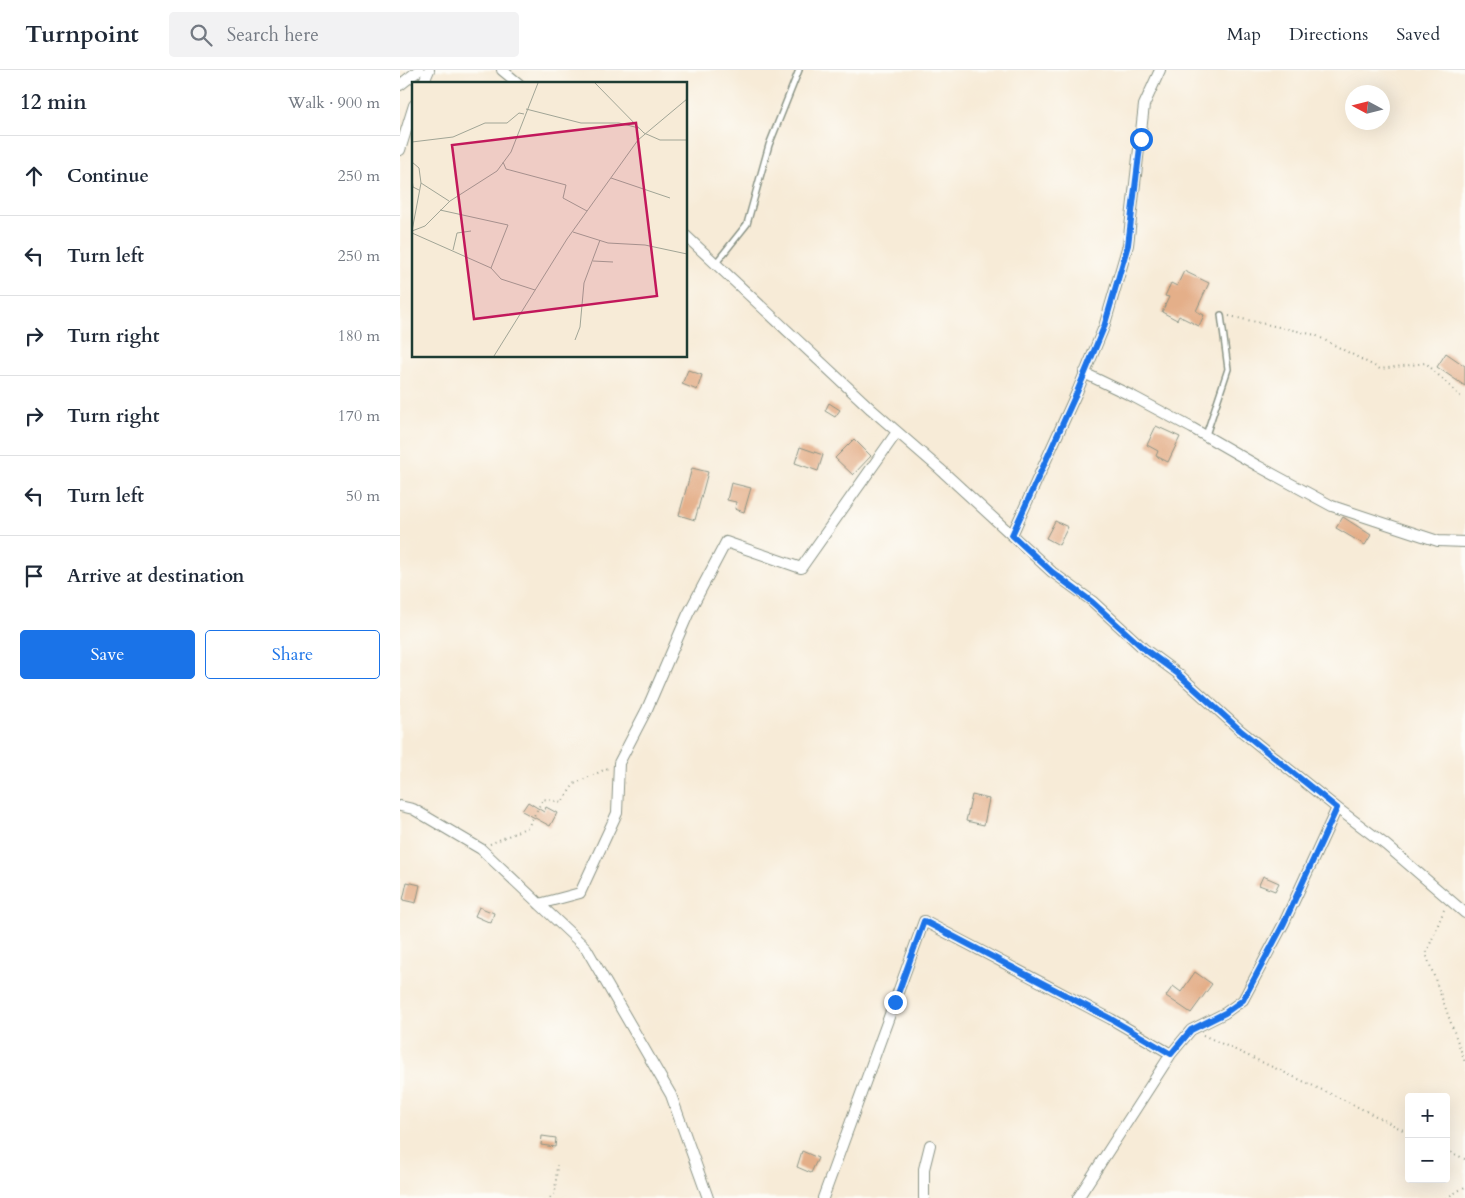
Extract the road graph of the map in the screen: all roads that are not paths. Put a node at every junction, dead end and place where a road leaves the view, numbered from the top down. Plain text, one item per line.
1 (419, 70) edge
2 (429, 70) edge
3 (502, 70) edge
4 (799, 70) edge
5 (1160, 70) edge
6 (424, 82) edge
7 (517, 82) edge
8 (400, 85) edge
9 (412, 111) edge
10 (400, 150) edge
11 (688, 238) edge
12 (716, 264) junction
13 (1222, 315) road end
14 (1084, 374) junction
15 (897, 432) junction
16 (1206, 436) junction
17 (1012, 535) junction
18 (1465, 542) edge
19 (400, 806) edge
20 (1337, 808) junction
21 (539, 904) junction
22 (1465, 912) edge
23 (1171, 1054) junction
24 (930, 1145) dead end
25 (708, 1198) edge
26 (823, 1198) edge
27 (924, 1198) edge
28 (1078, 1198) edge

1 - 8 street
2 - 6 street
3 - 7 street
4 - 12 lane
5 - 14 street
9 - 10 street
11 - 12 street
12 - 15 street
13 - 16 lane
14 - 16 street
14 - 17 street
15 - 17 street
15 - 21 street
16 - 18 street
17 - 20 street
19 - 21 street
20 - 22 street
20 - 23 street
21 - 25 street
23 - 26 street
23 - 28 street
24 - 27 street

